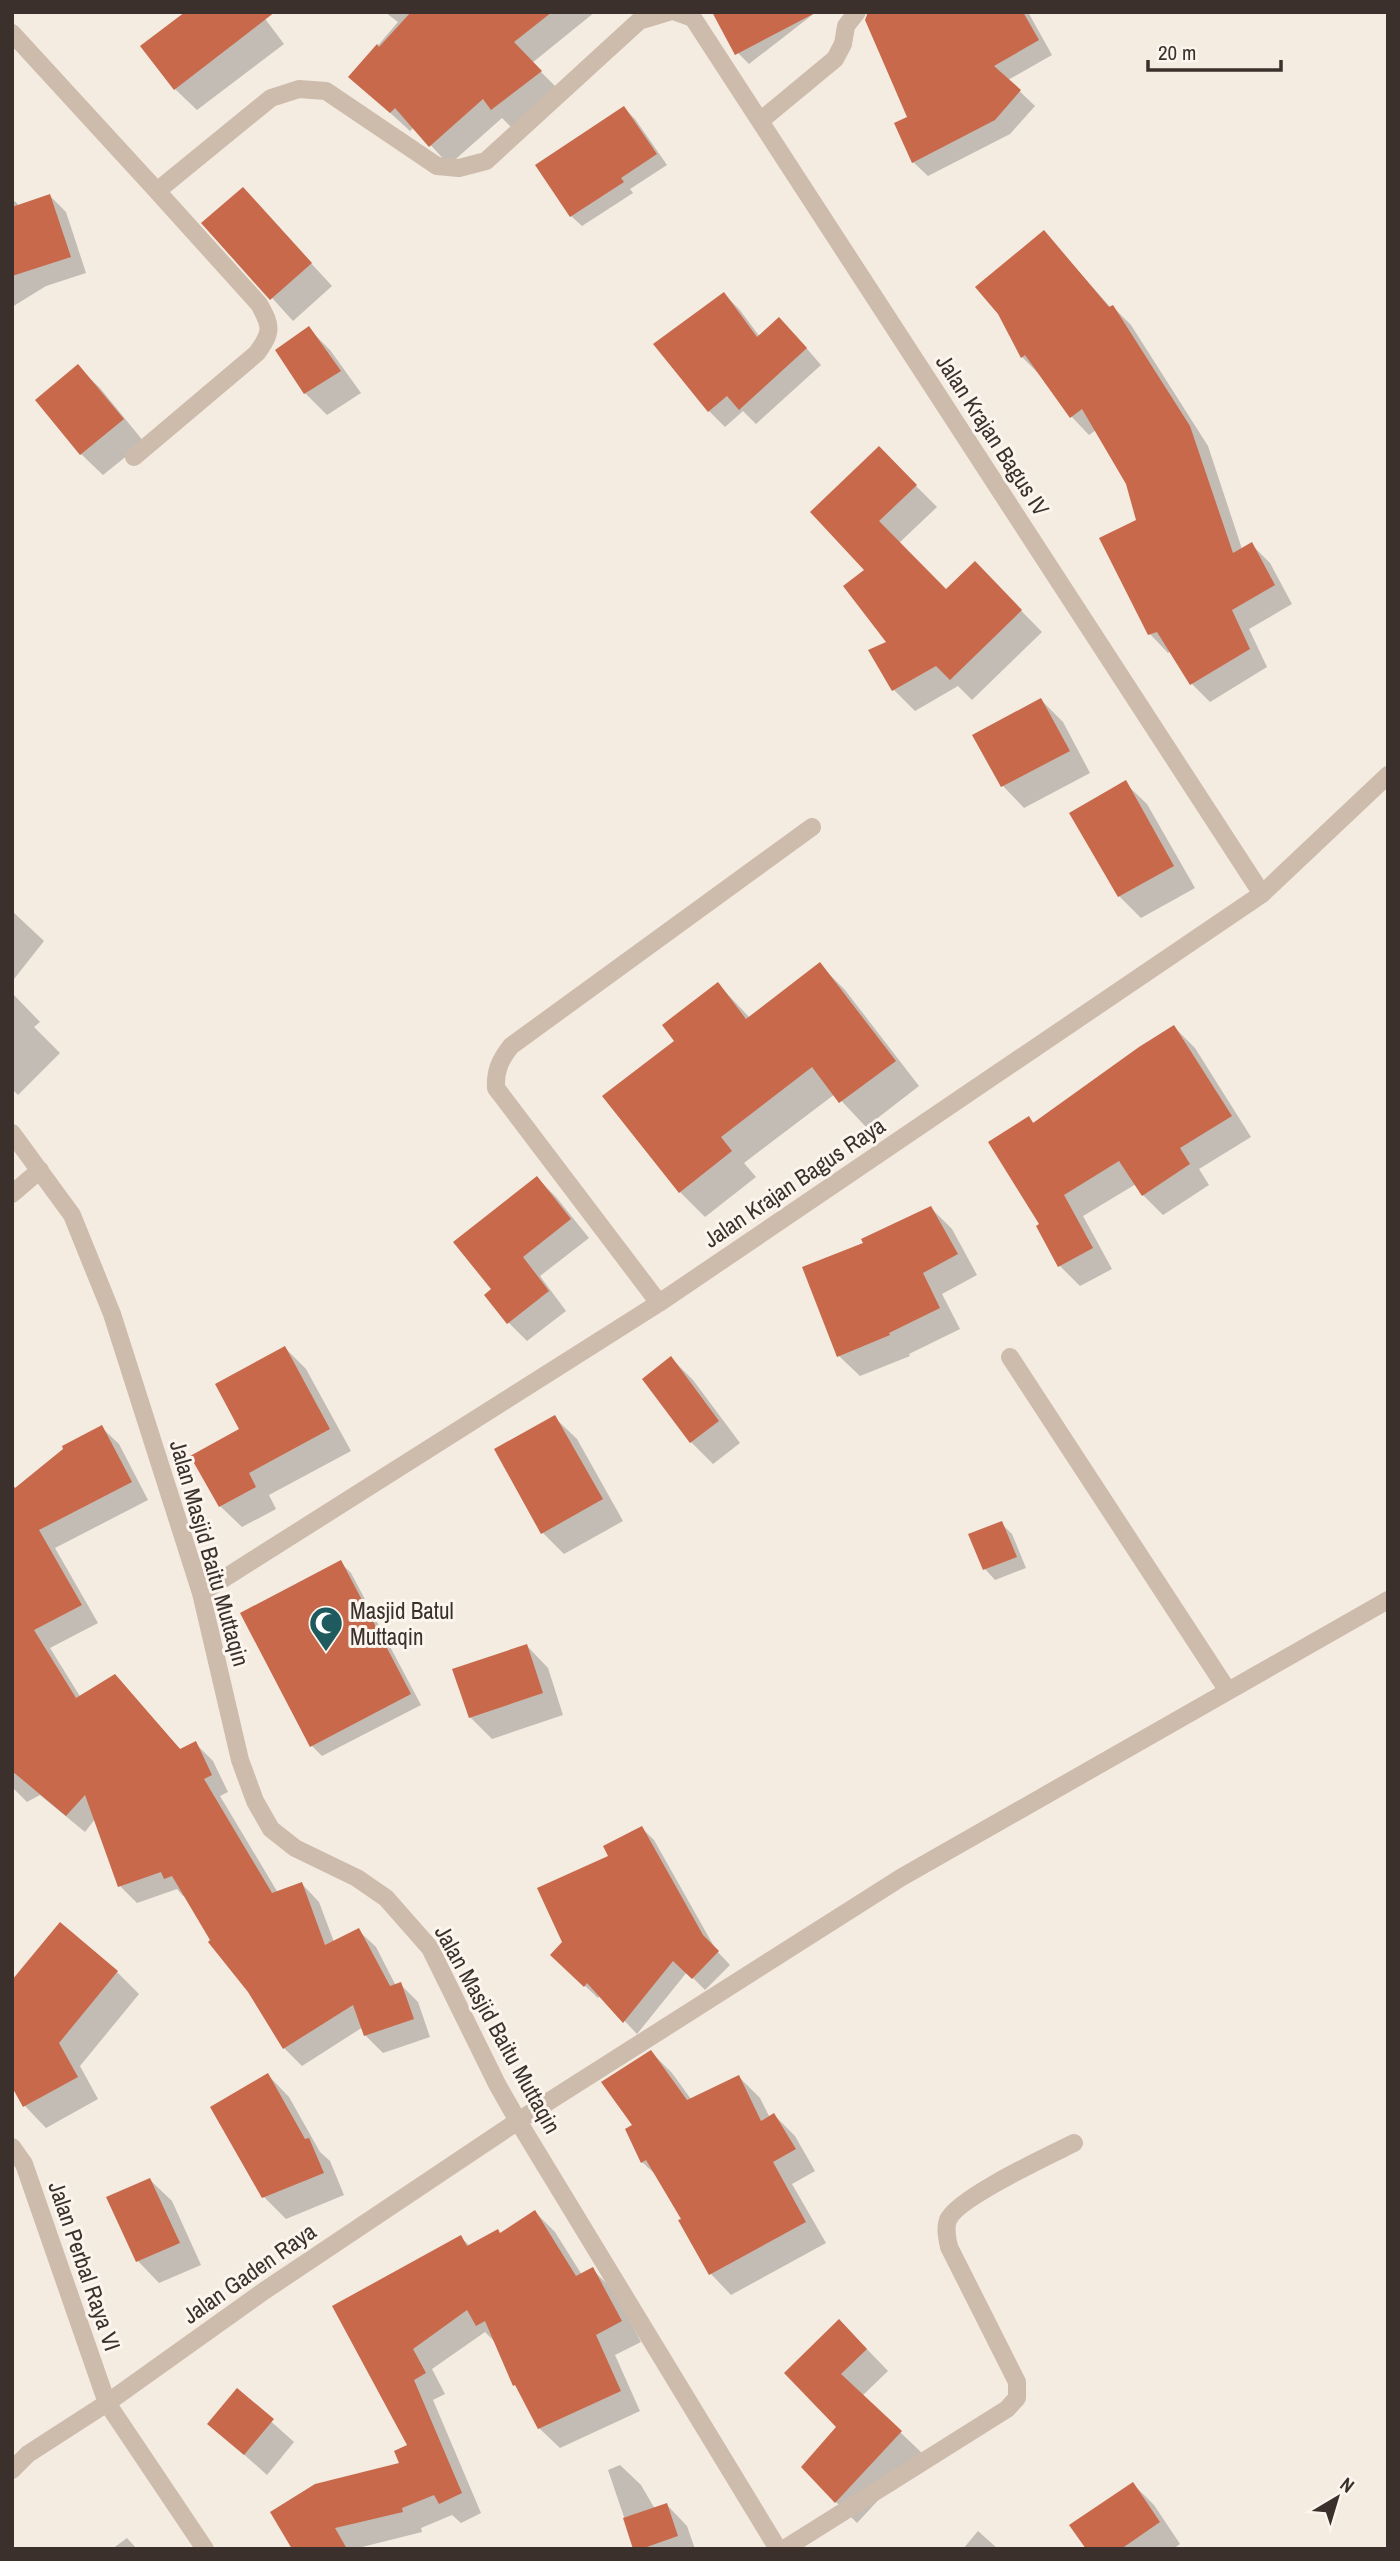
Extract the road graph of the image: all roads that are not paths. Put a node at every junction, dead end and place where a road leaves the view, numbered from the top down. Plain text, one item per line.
1 (669, 12) edge
2 (676, 12) edge
3 (857, 12) edge
4 (12, 33) edge
5 (760, 121) junction
6 (157, 191) junction
7 (134, 457) dead end
8 (1388, 775) edge
9 (812, 827) dead end
10 (1262, 894) junction
11 (12, 1133) edge
12 (40, 1170) junction
13 (12, 1194) edge
14 (659, 1303) junction
15 (1010, 1357) dead end
16 (201, 1593) junction
17 (1388, 1600) edge
18 (1228, 1691) junction
19 (518, 2121) junction
20 (1074, 2143) dead end
21 (12, 2147) edge
22 (107, 2403) junction
23 (12, 2470) edge
24 (205, 2549) edge
25 (778, 2549) edge
26 (784, 2549) edge

1 - 6 street
2 - 5 street, Jalan Krajan Bagus IV
3 - 5 street
4 - 6 street
5 - 10 street, Jalan Krajan Bagus IV
6 - 7 street
8 - 10 street, Jalan Krajan Bagus Raya
9 - 14 street
10 - 14 street, Jalan Krajan Bagus Raya
11 - 12 street, Jalan Masjid Baitu Muttaqin
12 - 13 street
12 - 16 street, Jalan Masjid Baitu Muttaqin
14 - 16 street, Jalan Krajan Bagus Raya
15 - 18 street
16 - 19 street, Jalan Masjid Baitu Muttaqin
17 - 18 street, Jalan Gaden Raya
18 - 19 street, Jalan Gaden Raya
19 - 22 street, Jalan Gaden Raya
19 - 25 street, Jalan Masjid Baitu Muttaqin
20 - 26 street
21 - 22 street, Jalan Perbal Raya VI
22 - 23 street, Jalan Gaden Raya
22 - 24 street, Jalan Perbal Raya VI

